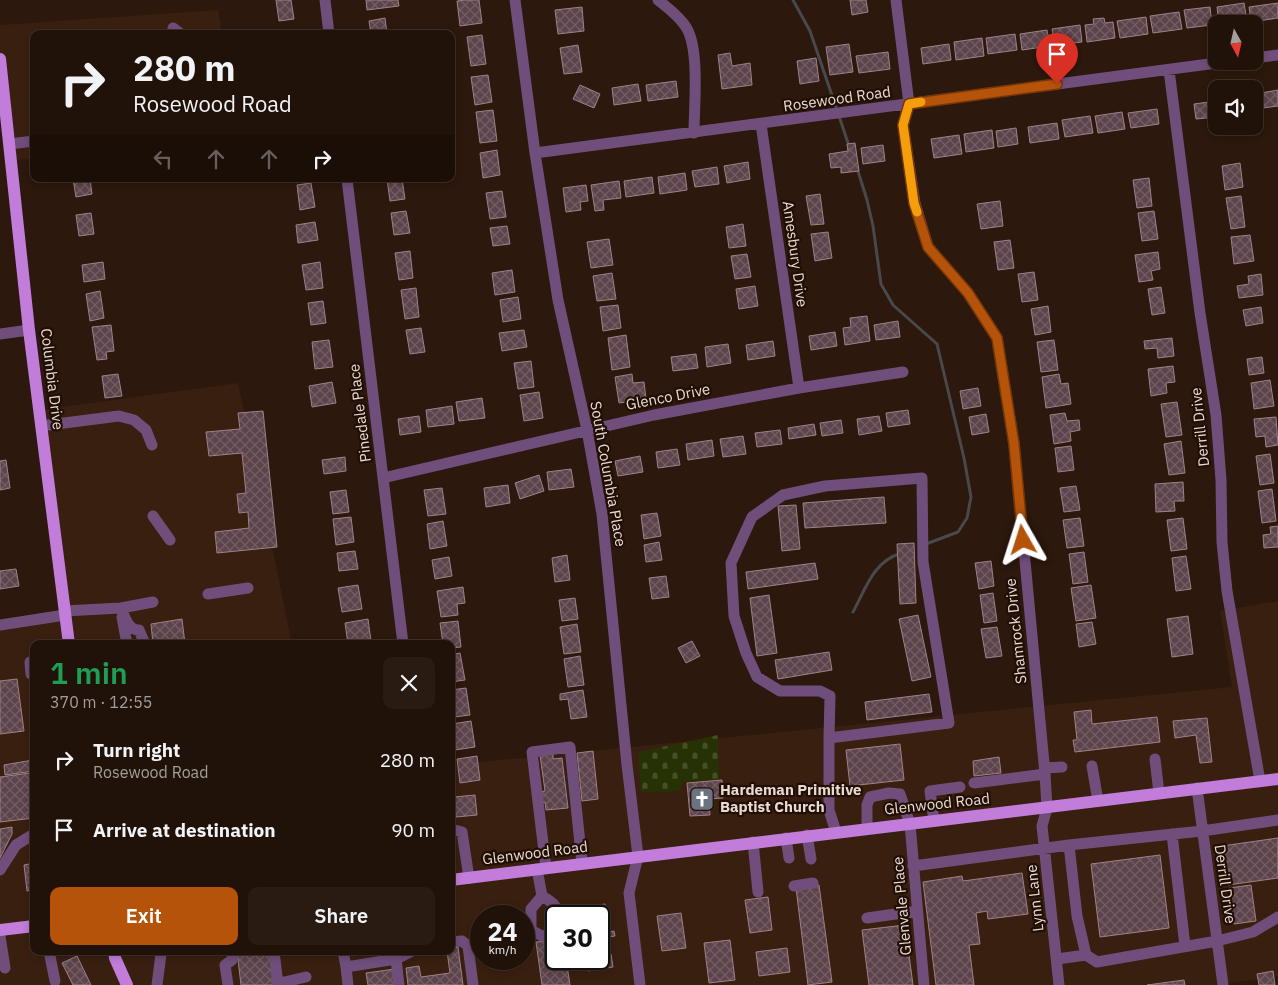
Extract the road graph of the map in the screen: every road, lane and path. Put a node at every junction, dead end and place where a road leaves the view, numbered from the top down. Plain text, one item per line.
1 (325, 0) edge
2 (515, 0) edge
3 (658, 0) edge
4 (896, 0) edge
5 (329, 30) edge
6 (1278, 55) edge
7 (1263, 57) edge
8 (0, 59) edge
9 (1208, 64) edge
10 (1168, 70) junction
11 (909, 104) junction
12 (761, 124) junction
13 (694, 133) junction
14 (30, 141) edge
15 (9, 144) junction
16 (535, 153) junction
17 (347, 182) edge
18 (29, 330) junction
19 (0, 334) edge
20 (903, 372) dead end
21 (799, 388) junction
22 (41, 426) junction
23 (587, 430) junction
24 (152, 445) dead end
25 (384, 478) junction
26 (153, 516) dead end
27 (170, 540) dead end
28 (248, 588) dead end
29 (208, 594) dead end
30 (153, 602) dead end
31 (121, 608) junction
32 (64, 613) junction
33 (0, 625) edge
34 (68, 640) edge
35 (126, 640) edge
36 (143, 640) edge
37 (403, 640) edge
38 (829, 738) junction
39 (1155, 759) dead end
40 (1092, 766) dead end
41 (1062, 767) dead end
42 (1045, 771) junction
43 (1278, 779) edge
44 (1260, 781) junction
45 (974, 783) dead end
46 (960, 787) dead end
47 (1197, 788) junction
48 (1159, 793) junction
49 (1098, 801) junction
50 (1047, 808) junction
51 (1278, 820) edge
52 (934, 821) junction
53 (910, 824) junction
54 (867, 828) junction
55 (455, 830) edge
56 (1202, 831) junction
57 (836, 832) junction
58 (1172, 834) junction
59 (808, 835) junction
60 (30, 836) edge
61 (786, 838) junction
62 (753, 842) junction
63 (1069, 845) junction
64 (1044, 848) junction
65 (638, 856) junction
66 (789, 858) dead end
67 (810, 859) dead end
68 (582, 863) junction
69 (914, 866) junction
70 (541, 868) junction
71 (0, 870) edge
72 (469, 878) junction
73 (455, 880) edge
74 (813, 883) dead end
75 (794, 886) dead end
76 (758, 892) dead end
77 (542, 896) junction
78 (555, 905) edge
79 (917, 911) junction
80 (1278, 917) edge
81 (867, 918) dead end
82 (30, 926) edge
83 (0, 930) edge
84 (545, 935) edge
85 (0, 936) edge
86 (1217, 941) junction
87 (455, 942) edge
88 (1185, 946) junction
89 (50, 955) edge
90 (115, 955) edge
91 (161, 955) edge
92 (233, 955) edge
93 (275, 955) edge
94 (344, 955) edge
95 (404, 955) edge
96 (1086, 955) junction
97 (396, 959) junction
98 (1057, 960) junction
99 (346, 967) junction
100 (5, 968) dead end
101 (306, 977) dead end
102 (55, 981) dead end
103 (127, 985) edge
104 (157, 985) edge
105 (228, 985) edge
106 (279, 985) edge
107 (348, 985) edge
108 (399, 985) edge
109 (473, 985) edge
110 (640, 985) edge
111 (924, 985) edge
112 (1060, 985) edge
113 (1223, 985) edge

1 - 5 street
2 - 16 street, South Columbia Place
3 - 13 street
4 - 11 street, Shamrock Drive
6 - 7 street
8 - 15 main road, Columbia Drive
9 - 10 street, Rosewood Road
10 - 11 street, Rosewood Road
10 - 44 street, Derrill Drive
11 - 12 street, Rosewood Road
11 - 42 street, Shamrock Drive
12 - 13 street, Rosewood Road
12 - 21 street, Amesbury Drive
13 - 16 street, Rosewood Road
14 - 15 street
15 - 18 main road, Columbia Drive
16 - 23 street, South Columbia Place
17 - 25 street, Pinedale Place
18 - 19 street
18 - 22 main road, Columbia Drive
20 - 21 street, Glenco Drive
21 - 23 street, Glenco Drive
22 - 24 street
22 - 32 main road, Columbia Drive
23 - 25 street, Glenco Drive
23 - 65 street, South Columbia Place
25 - 37 street, Pinedale Place
26 - 27 street
28 - 29 street
30 - 31 street
31 - 32 street
31 - 35 street
31 - 36 street
32 - 33 street
32 - 34 main road, Columbia Drive
38 - 38 street
38 - 57 street
39 - 48 street
40 - 49 street
41 - 42 street
42 - 45 street
42 - 50 street, Shamrock Drive
43 - 44 main road, Glenwood Road
44 - 47 main road, Glenwood Road
46 - 52 street
47 - 48 main road, Glenwood Road
47 - 56 street, Derrill Drive
48 - 49 main road, Glenwood Road
49 - 50 main road, Glenwood Road
50 - 52 main road, Glenwood Road
50 - 64 street, Lynn Lane
51 - 56 street
52 - 53 main road, Glenwood Road
53 - 54 main road, Glenwood Road
53 - 54 street, Glenvale Place
53 - 69 street, Glenvale Place
54 - 57 main road, Glenwood Road
55 - 72 street
56 - 58 street
56 - 86 street, Derrill Drive
57 - 59 main road, Glenwood Road
58 - 63 street
58 - 88 street
59 - 61 main road, Glenwood Road
59 - 67 street
60 - 71 street
61 - 62 main road, Glenwood Road
61 - 66 street
62 - 65 main road, Glenwood Road
62 - 76 street
63 - 64 street
63 - 96 street
64 - 69 street
64 - 98 street, Lynn Lane
65 - 68 main road, Glenwood Road
65 - 110 street, South Columbia Place
68 - 70 main road, Glenwood Road
68 - 70 street
69 - 79 street, Glenvale Place
70 - 72 main road, Glenwood Road
70 - 77 street
72 - 73 main road, Glenwood Road
74 - 75 street
77 - 78 street
77 - 84 street
79 - 81 street
79 - 111 street, Glenvale Place
80 - 86 street
82 - 83 main road
85 - 100 street
86 - 88 street
86 - 113 street, Derrill Drive
87 - 109 street
88 - 96 street
89 - 102 street
90 - 103 main road
91 - 104 street
92 - 105 street
93 - 106 street
94 - 99 street
95 - 97 street
96 - 98 street
97 - 99 street
97 - 108 street
98 - 112 street, Lynn Lane
99 - 107 street
101 - 106 street

